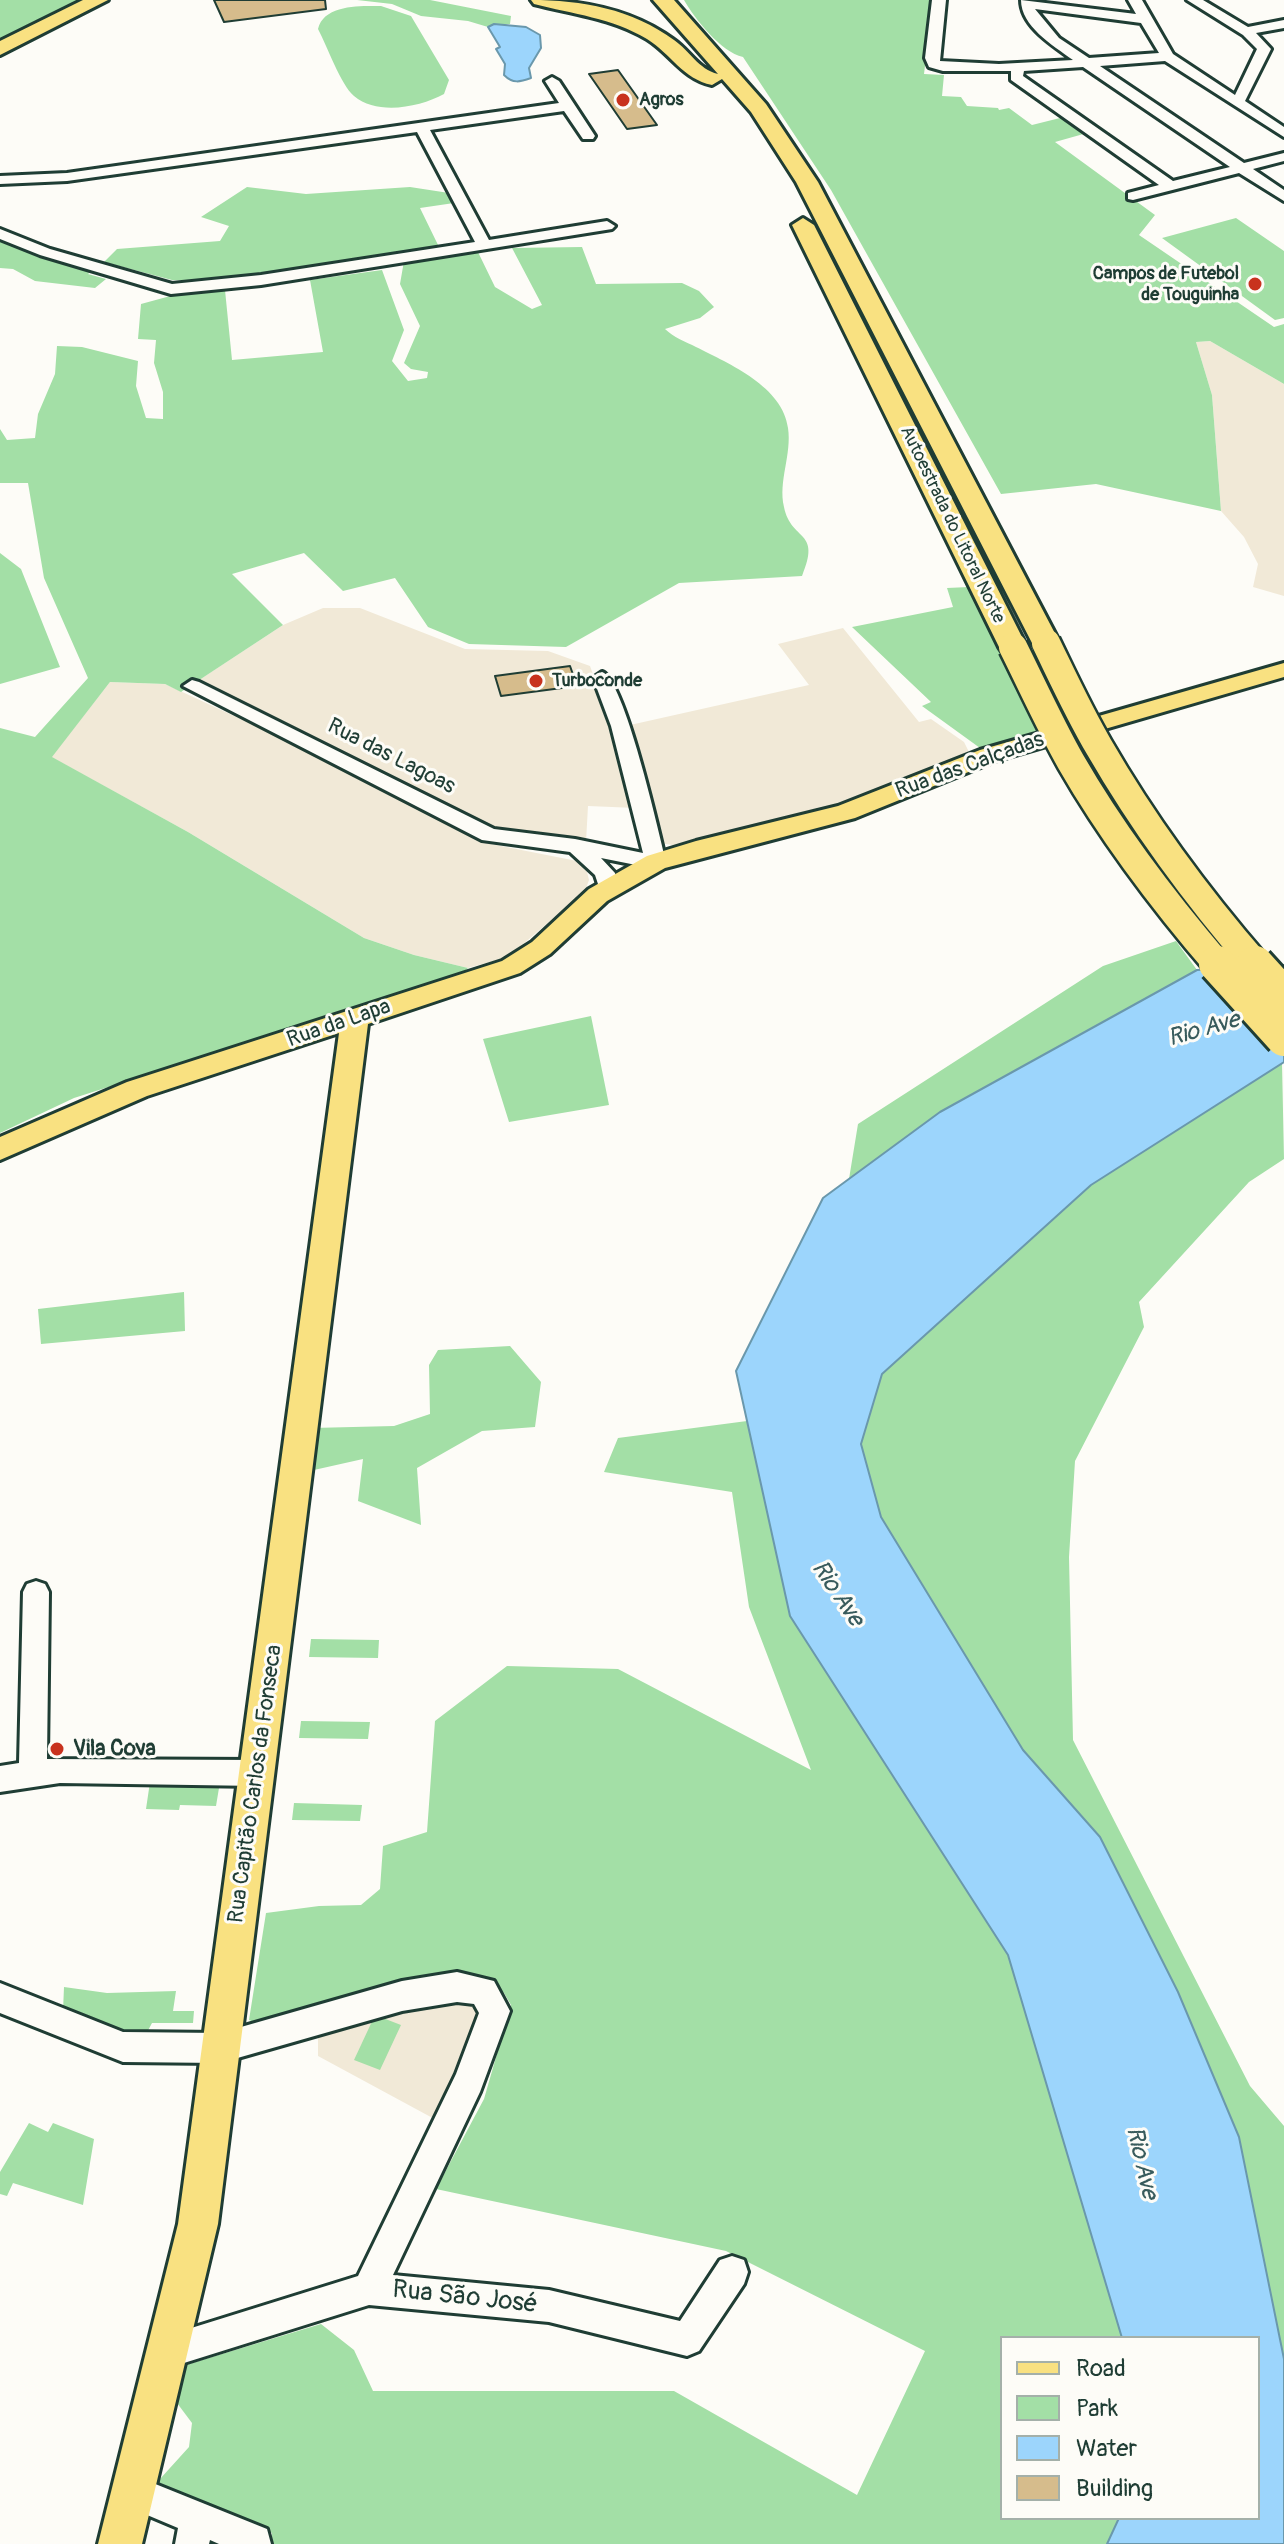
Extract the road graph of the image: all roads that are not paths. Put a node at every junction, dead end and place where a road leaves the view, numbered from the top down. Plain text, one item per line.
1 (98, 0) edge
2 (541, 0) edge
3 (677, 0) edge
4 (939, 0) edge
5 (1135, 0) edge
6 (1194, 0) edge
7 (1028, 2) edge
8 (655, 4) edge
9 (1145, 19) junction
10 (1284, 24) edge
11 (1246, 31) junction
12 (702, 40) junction
13 (0, 49) edge
14 (1168, 57) junction
15 (1086, 62) junction
16 (1018, 69) junction
17 (712, 79) junction
18 (552, 81) dead end
19 (1239, 100) junction
20 (568, 106) junction
21 (422, 128) junction
22 (1284, 133) edge
23 (588, 136) dead end
24 (1284, 157) edge
25 (1242, 169) junction
26 (0, 180) edge
27 (1170, 186) junction
28 (1133, 196) dead end
29 (1284, 197) edge
30 (607, 226) dead end
31 (0, 234) edge
32 (484, 245) junction
33 (1284, 670) edge
34 (602, 678) dead end
35 (192, 686) dead end
36 (575, 846) junction
37 (656, 862) junction
38 (608, 888) junction
39 (1284, 996) edge
40 (355, 1018) junction
41 (1284, 1038) edge
42 (0, 1149) edge
43 (36, 1592) dead end
44 (33, 1773) junction
45 (258, 1773) junction
46 (0, 1779) edge
47 (0, 1998) edge
48 (220, 2048) junction
49 (732, 2272) dead end
50 (369, 2289) junction
51 (168, 2351) junction
52 (133, 2492) junction
53 (195, 2531) edge
54 (120, 2544) edge
55 (254, 2544) edge

1 - 13 highway
2 - 17 highway
3 - 12 highway
4 - 16 street
5 - 9 street
6 - 11 street
7 - 9 street
7 - 15 street
8 - 12 highway, Autoestrada do Litoral Norte
8 - 17 highway, Autoestrada do Litoral Norte
9 - 14 street
10 - 11 street
11 - 19 street
12 - 39 highway, Autoestrada do Litoral Norte, bridge
14 - 15 street
14 - 19 street
15 - 16 street
15 - 25 street
16 - 27 street
17 - 41 highway, Autoestrada do Litoral Norte, bridge
18 - 20 street
19 - 22 street
20 - 21 street
20 - 23 street
21 - 26 street
21 - 32 street
24 - 25 street
25 - 27 street
25 - 29 street
27 - 28 street
30 - 32 street
31 - 32 street
33 - 37 main road, Rua das Calçadas
34 - 37 street
35 - 36 street, Rua das Lagoas
36 - 37 street, Rua das Lagoas
36 - 38 street
37 - 38 main road, Rua da Lapa
38 - 40 main road, Rua da Lapa
40 - 42 main road, Rua da Lapa
40 - 45 main road, Rua Capitão Carlos da Fonseca
43 - 44 street
44 - 45 street
44 - 46 street
45 - 48 main road, Rua Capitão Carlos da Fonseca
47 - 48 street
48 - 50 street
48 - 51 main road, Rua Capitão Carlos da Fonseca
49 - 50 street, Rua São José
50 - 51 street, Rua São José
51 - 52 main road, Rua Capitão Carlos da Fonseca
52 - 53 street
52 - 54 main road, Rua Capitão Carlos da Fonseca
53 - 55 street

